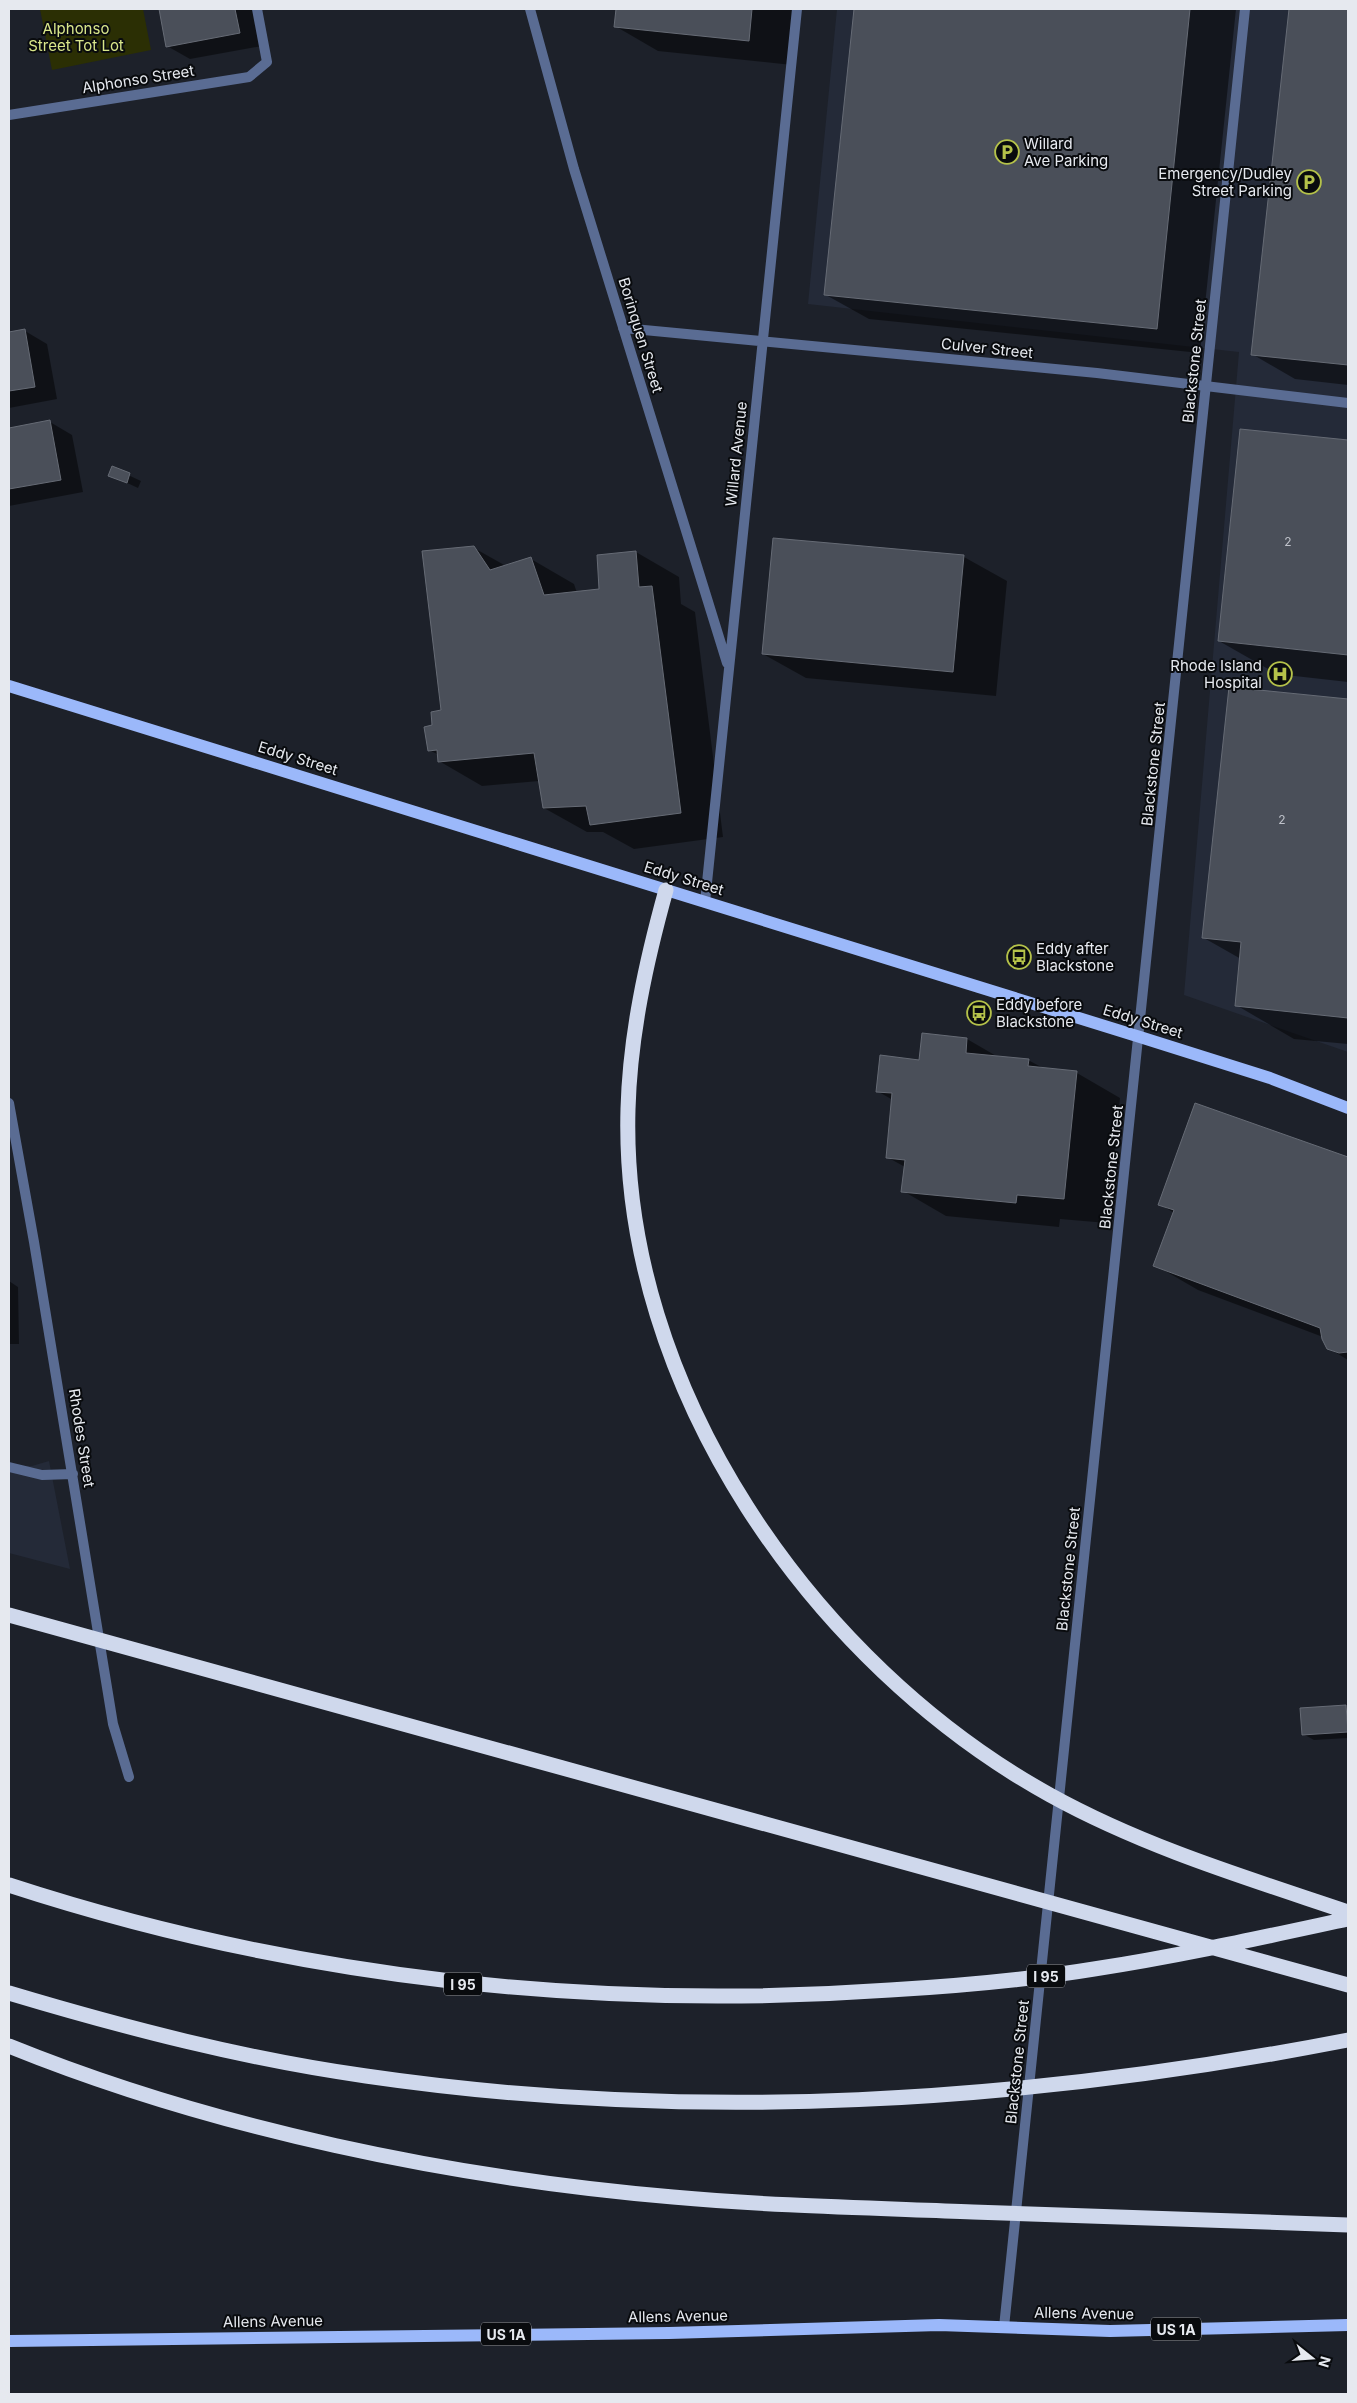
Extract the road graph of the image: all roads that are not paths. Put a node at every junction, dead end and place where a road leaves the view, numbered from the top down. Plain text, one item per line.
1 (258, 9) edge
2 (530, 9) edge
3 (797, 9) edge
4 (1246, 9) edge
5 (9, 115) edge
6 (623, 328) junction
7 (762, 341) junction
8 (1207, 387) junction
9 (1348, 403) edge
10 (728, 668) junction
11 (9, 686) edge
12 (666, 890) junction
13 (704, 902) junction
14 (1140, 1037) junction
15 (9, 1103) edge
16 (1348, 1108) edge
17 (9, 1467) edge
18 (72, 1474) junction
19 (9, 1615) edge
20 (129, 1778) dead end
21 (9, 1885) edge
22 (1348, 1912) edge
23 (1348, 1919) edge
24 (1348, 1984) edge
25 (9, 1993) edge
26 (1348, 2040) edge
27 (9, 2046) edge
28 (1348, 2225) edge
29 (1348, 2325) edge
30 (1004, 2327) junction
31 (9, 2341) edge

1 - 5 street, Alphonso Street
2 - 6 street, Borinquen Street
3 - 7 street, Willard Avenue
4 - 8 street, Blackstone Street
6 - 7 street, Culver Street
6 - 10 street, Borinquen Street
7 - 8 street, Culver Street
7 - 10 street, Willard Avenue
8 - 9 street, Culver Street
8 - 14 street, Blackstone Street
10 - 13 street, Willard Avenue
11 - 12 main road, Eddy Street
12 - 13 main road, Eddy Street
12 - 22 highway
13 - 14 main road, Eddy Street
14 - 16 main road, Eddy Street
14 - 30 street, Blackstone Street
15 - 18 street, Rhodes Street
17 - 18 street
18 - 20 street, Rhodes Street
19 - 24 highway
21 - 23 highway, I 95
25 - 26 highway
27 - 28 highway
29 - 30 main road, Allens Avenue / US 1A
30 - 31 main road, Allens Avenue / US 1A

